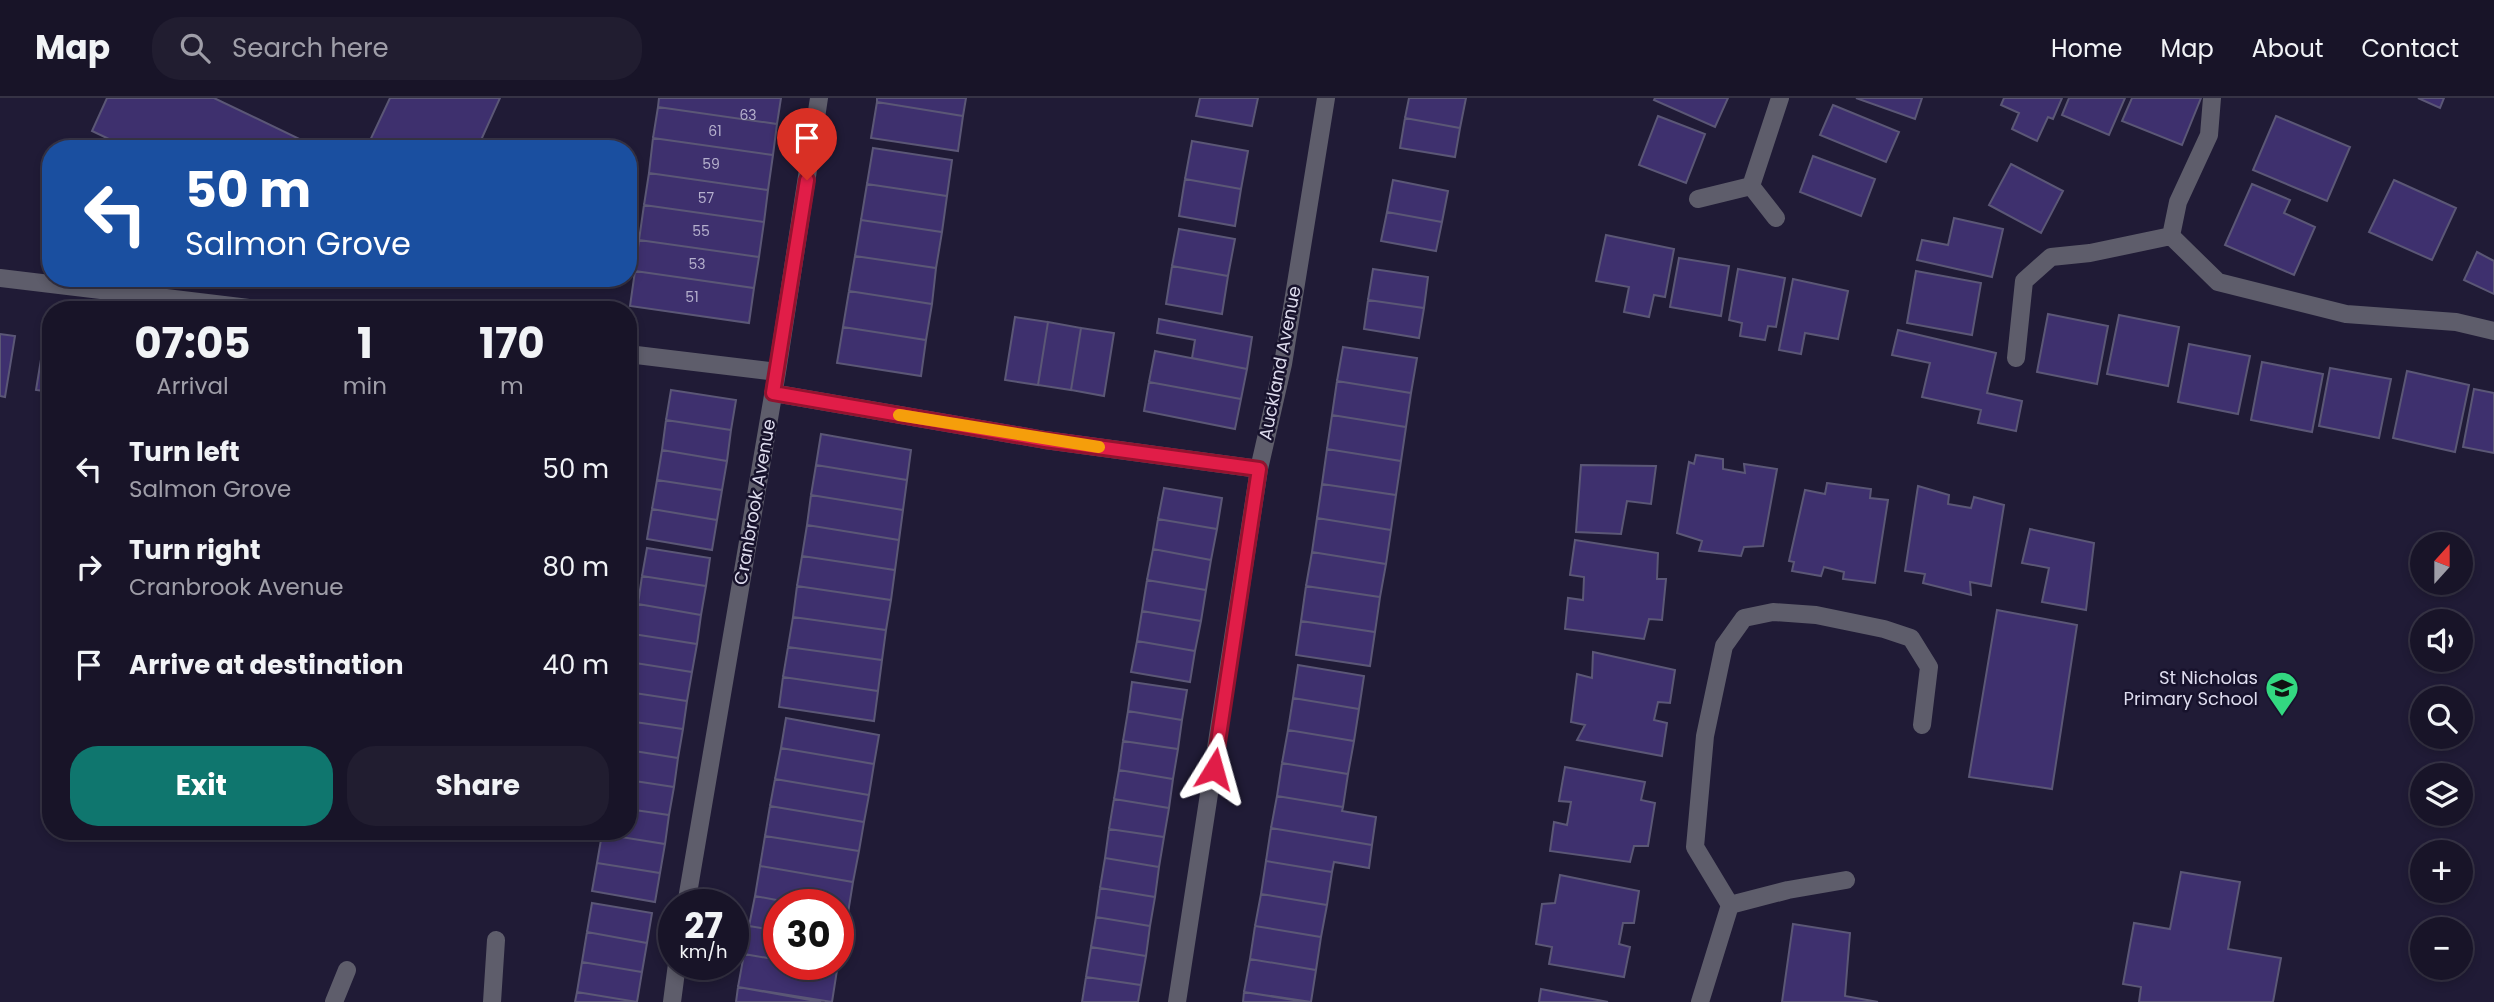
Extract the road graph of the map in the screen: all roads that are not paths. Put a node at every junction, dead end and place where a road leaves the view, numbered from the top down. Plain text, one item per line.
1 (819, 98) edge
2 (1326, 98) edge
3 (1780, 98) edge
4 (2212, 98) edge
5 (1751, 186) junction
6 (1698, 199) dead end
7 (1776, 218) dead end
8 (2171, 236) junction
9 (0, 278) edge
10 (42, 283) edge
11 (75, 287) edge
12 (191, 301) edge
13 (2494, 331) edge
14 (637, 355) edge
15 (2016, 358) dead end
16 (777, 372) junction
17 (773, 393) junction
18 (1259, 469) junction
19 (1922, 725) dead end
20 (1846, 880) dead end
21 (689, 889) edge
22 (1730, 905) junction
23 (496, 940) dead end
24 (348, 970) dead end
25 (675, 980) edge
26 (334, 1002) edge
27 (492, 1002) edge
28 (672, 1002) edge
29 (1177, 1002) edge
30 (1700, 1002) edge

1 - 16 street, Cranbrook Avenue
2 - 18 street, Auckland Avenue
3 - 5 street
4 - 8 street
5 - 6 street
5 - 7 street
8 - 13 street
8 - 15 street
9 - 10 street
11 - 12 street
14 - 16 street
16 - 17 street, Cranbrook Avenue
17 - 18 street
17 - 21 street, Cranbrook Avenue
18 - 29 street, Auckland Avenue
19 - 22 street
20 - 22 street
22 - 30 street
23 - 27 street
24 - 26 street
25 - 28 street

